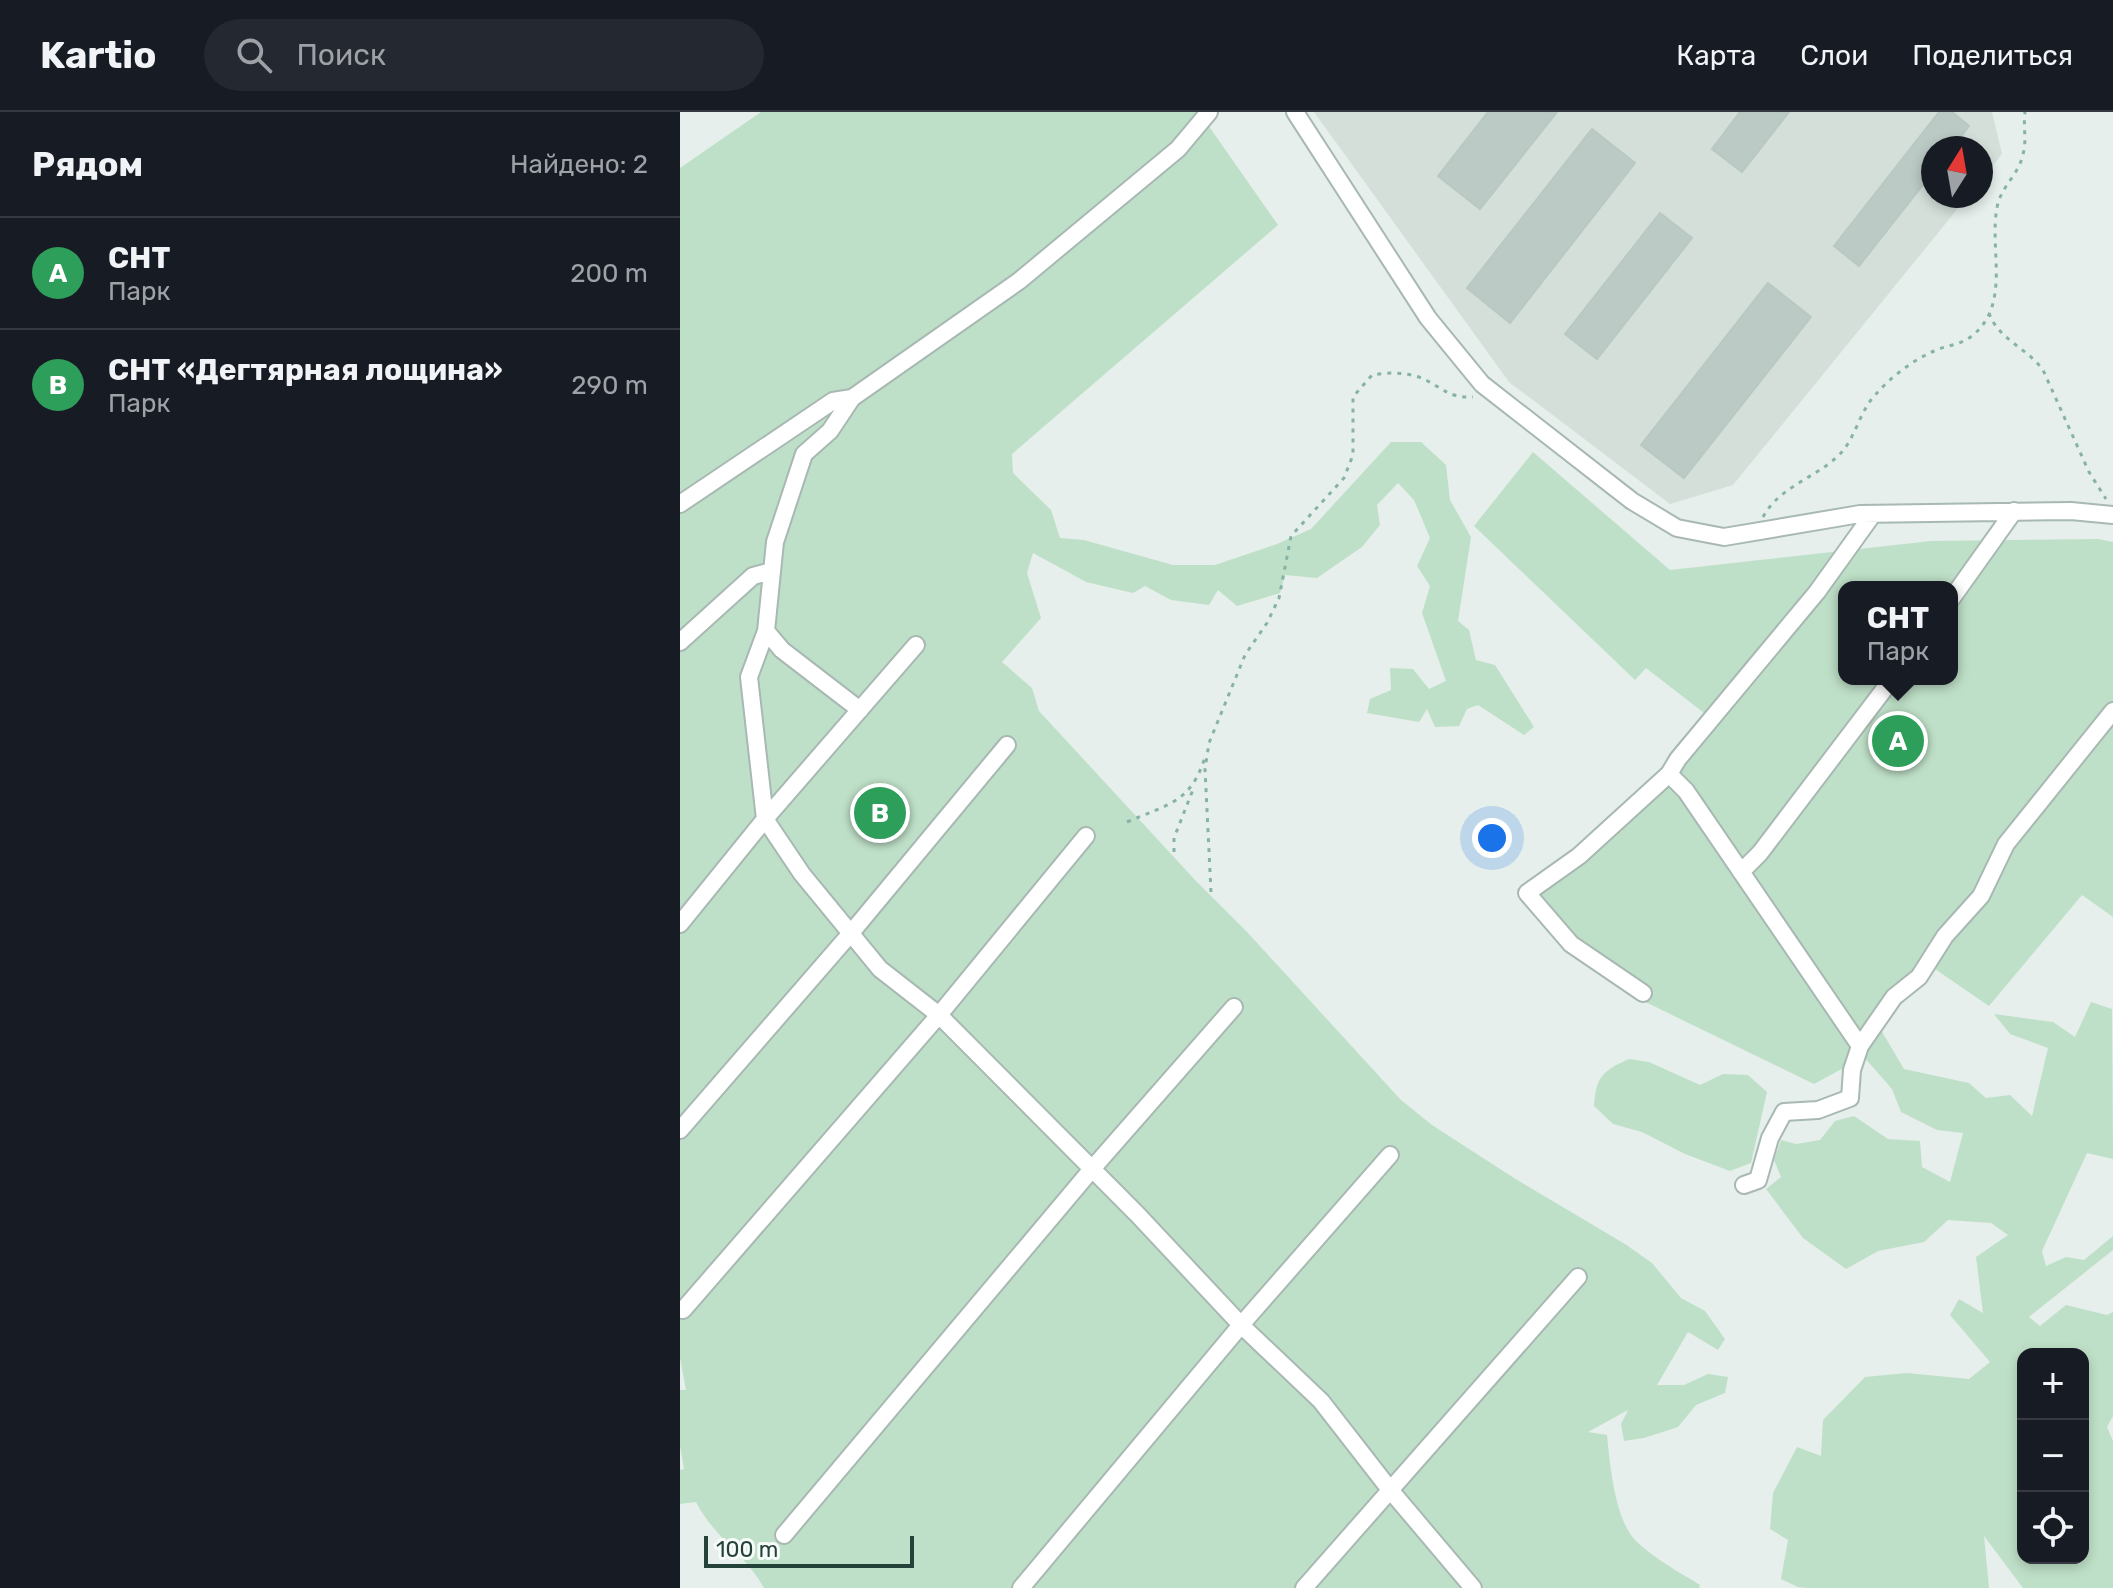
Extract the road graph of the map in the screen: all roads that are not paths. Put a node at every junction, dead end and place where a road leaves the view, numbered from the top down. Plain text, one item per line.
1 (1209, 112) edge
2 (1295, 112) edge
3 (852, 398) junction
4 (680, 504) edge
5 (2112, 509) edge
6 (2014, 511) junction
7 (1873, 514) junction
8 (772, 571) junction
9 (1958, 590) edge
10 (766, 631) junction
11 (680, 642) edge
12 (916, 645) dead end
13 (1887, 685) edge
14 (860, 710) junction
15 (2113, 711) edge
16 (1007, 745) dead end
17 (1669, 774) junction
18 (765, 819) junction
19 (1086, 836) dead end
20 (1741, 872) junction
21 (680, 924) edge
22 (851, 933) junction
23 (1643, 993) dead end
24 (1234, 1007) dead end
25 (939, 1015) junction
26 (1860, 1046) junction
27 (680, 1130) edge
28 (1390, 1155) dead end
29 (1092, 1169) junction
30 (1744, 1185) dead end
31 (1578, 1277) dead end
32 (683, 1310) dead end
33 (1241, 1325) junction
34 (1391, 1491) junction
35 (784, 1535) dead end
36 (1021, 1588) edge
37 (1304, 1588) edge
38 (1473, 1588) edge

1 - 3 street
2 - 7 street
3 - 4 street
3 - 8 street
5 - 6 street
6 - 7 street
6 - 9 street
7 - 17 street
8 - 10 street
8 - 11 street
10 - 14 street
10 - 18 street
12 - 14 street
13 - 20 street
14 - 18 street
15 - 26 street
16 - 22 street
17 - 20 street
17 - 23 street
18 - 21 street
18 - 22 street
19 - 25 street
20 - 26 street
22 - 25 street
22 - 27 street
24 - 29 street
25 - 29 street
25 - 32 street
26 - 30 street
28 - 33 street
29 - 33 street
29 - 35 street
31 - 34 street
33 - 34 street
33 - 36 street
34 - 37 street
34 - 38 street

